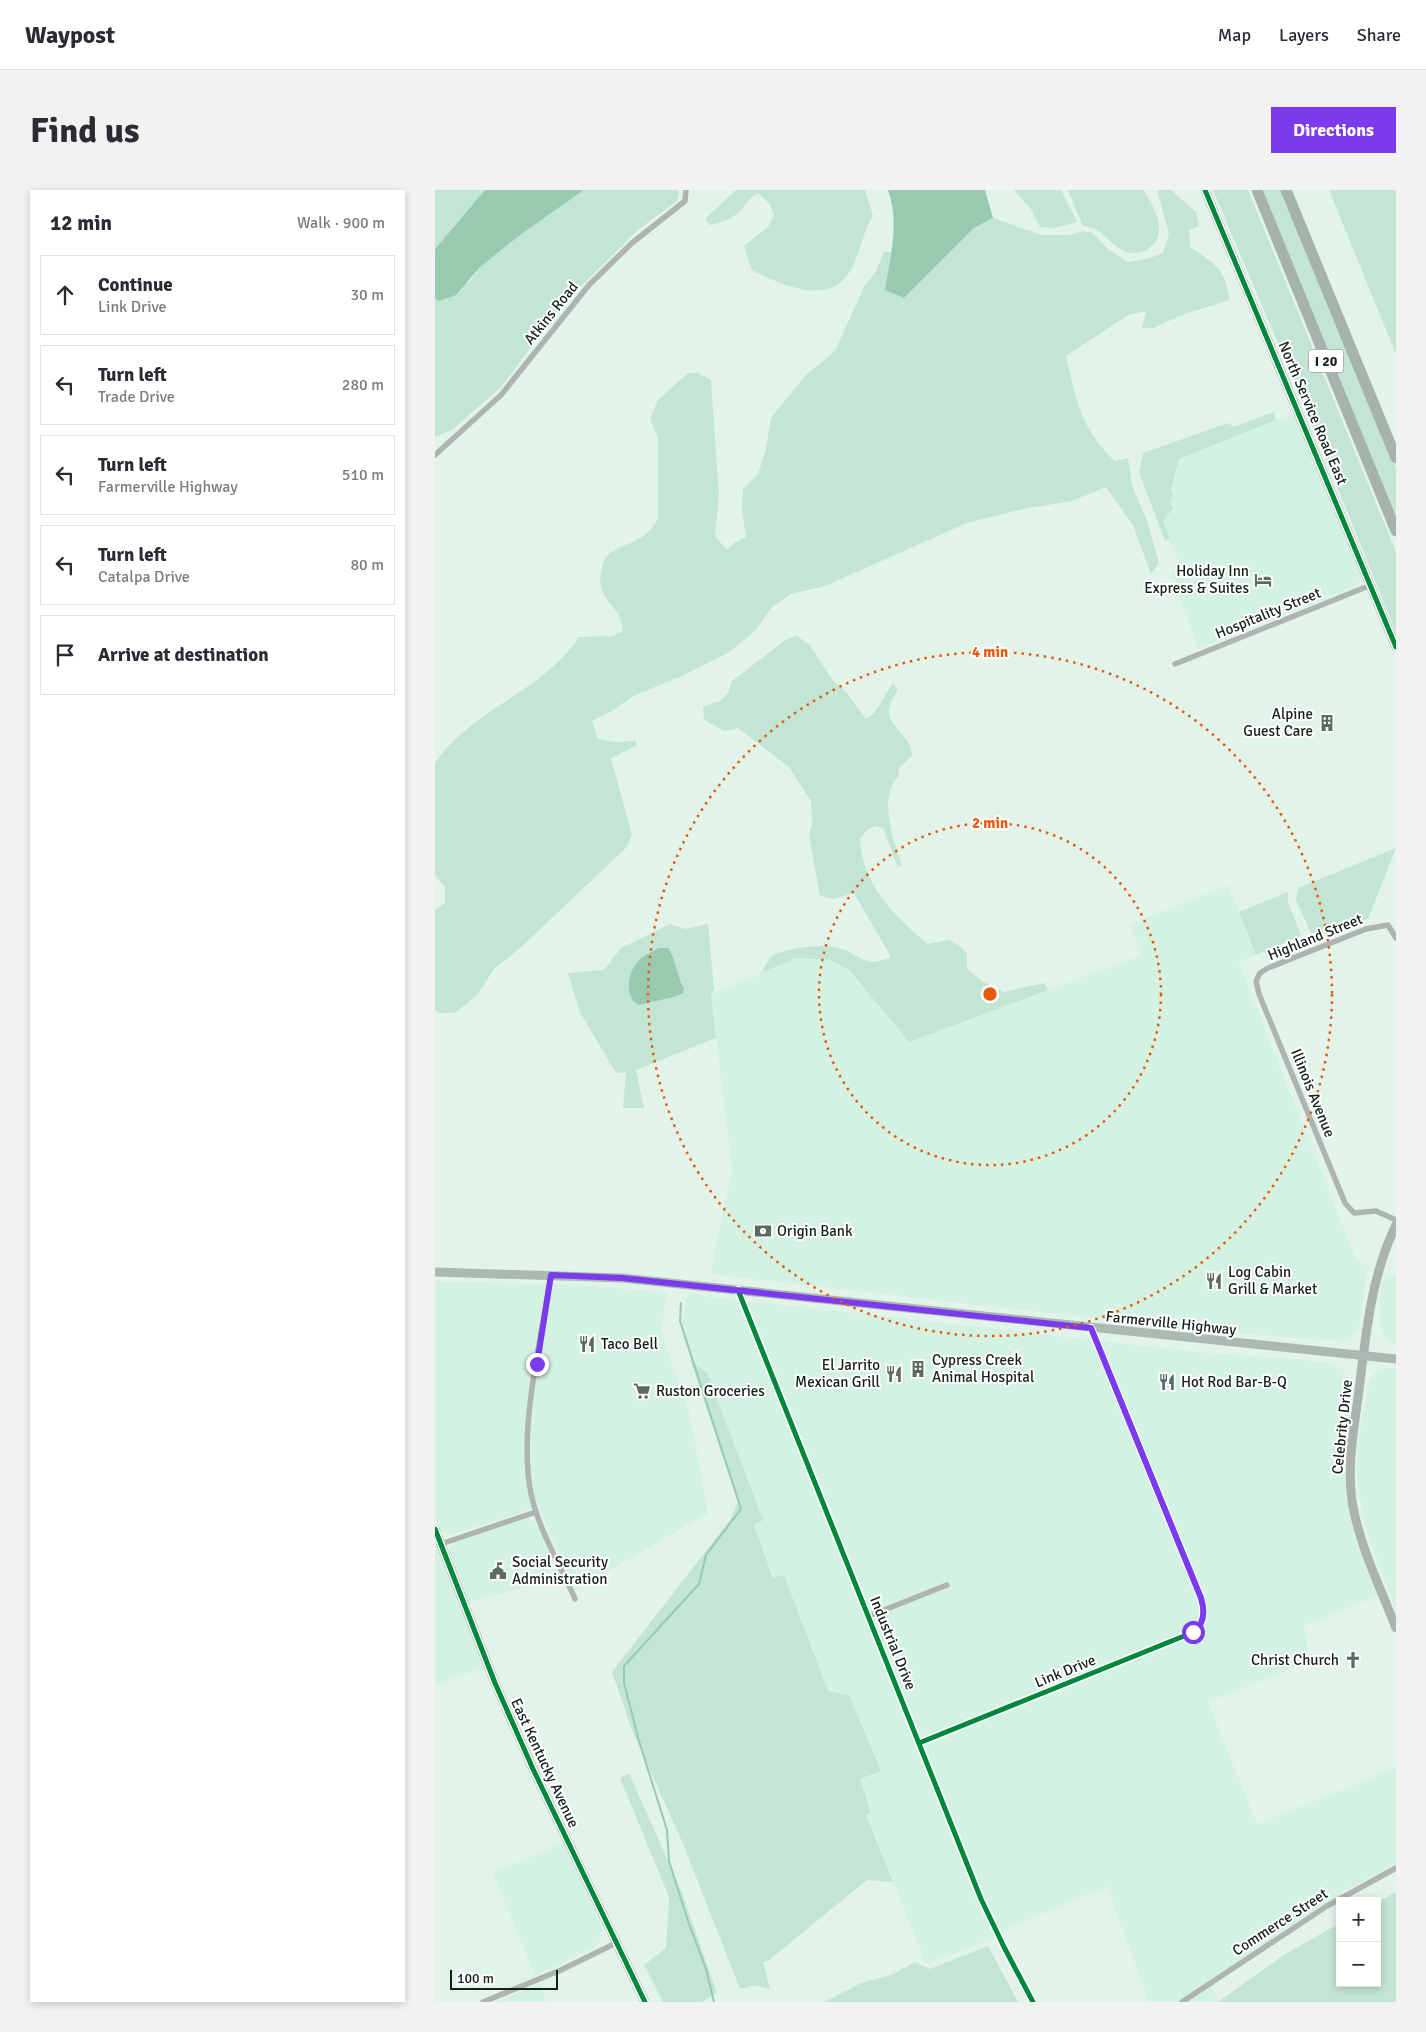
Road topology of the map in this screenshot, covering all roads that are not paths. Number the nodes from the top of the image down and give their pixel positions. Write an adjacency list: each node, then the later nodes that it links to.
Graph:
1 (686, 190): 5 (street, Atkins Road)
2 (1205, 190): 8 (street, North Service Road East)
3 (1257, 190): 7 (highway, I 20)
4 (1286, 190): 6 (highway, I 20)
5 (435, 455)
6 (1396, 458)
7 (1396, 531)
8 (1371, 585): 9 (street, North Service Road East); 10 (street, Hospitality Street)
9 (1396, 647)
10 (1175, 664)
11 (1396, 938): 12 (street, Highland Street)
12 (1256, 981): 13 (street, Illinois Avenue)
13 (1396, 1220)
14 (1396, 1225): 19 (street, Celebrity Drive)
15 (435, 1272): 16 (main road, Farmerville Highway)
16 (551, 1275): 17 (main road, Farmerville Highway); 21 (street)
17 (738, 1290): 18 (main road, Farmerville Highway); 26 (street, Industrial Drive)
18 (1091, 1328): 19 (main road, Farmerville Highway); 28 (street, Link Drive)
19 (1363, 1355): 20 (main road, Farmerville Highway); 27 (street, Celebrity Drive)
20 (1396, 1359)
21 (536, 1512): 23 (street); 25 (street)
22 (435, 1529): 23 (street, East Kentucky Avenue)
23 (441, 1544): 30 (street, East Kentucky Avenue)
24 (947, 1585): 26 (street)
25 (575, 1599)
26 (869, 1616): 28 (street, Industrial Drive)
27 (1396, 1628)
28 (919, 1744): 33 (street, Industrial Drive)
29 (1396, 1868): 34 (street, Commerce Street)
30 (616, 1943): 31 (street); 32 (street, East Kentucky Avenue)
31 (483, 2002)
32 (645, 2002)
33 (1033, 2002)
34 (1182, 2002)

